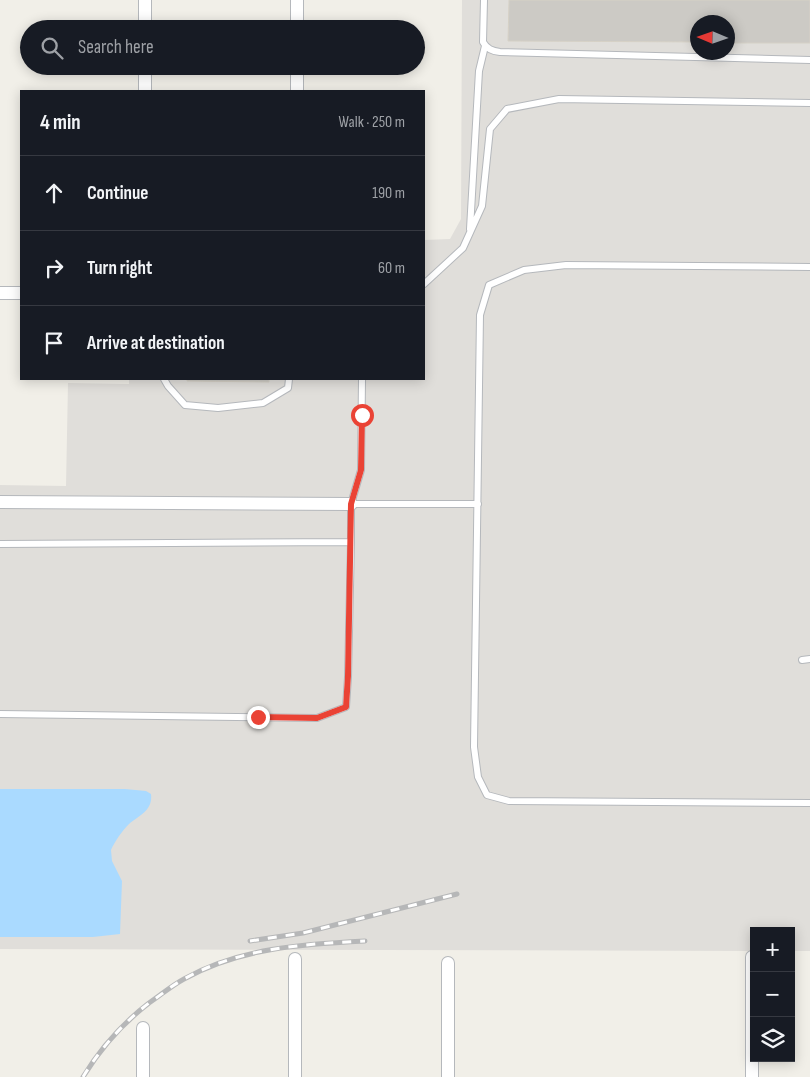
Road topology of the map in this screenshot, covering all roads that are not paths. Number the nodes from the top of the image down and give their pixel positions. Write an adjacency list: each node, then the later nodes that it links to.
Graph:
1 (145, 0): 4 (street)
2 (297, 0): 5 (street)
3 (484, 0): 6 (lane)
4 (145, 20)
5 (297, 20)
6 (485, 46): 7 (lane); 13 (lane)
7 (810, 60)
8 (145, 75): 10 (street)
9 (297, 75): 11 (street)
10 (145, 90)
11 (297, 90)
12 (810, 103): 13 (lane)
13 (470, 232): 15 (lane)
14 (810, 267): 23 (lane)
15 (425, 283)
16 (0, 293): 17 (street)
17 (20, 293)
18 (165, 380): 19 (lane)
19 (288, 380)
20 (362, 380): 22 (lane)
21 (0, 502): 22 (street)
22 (351, 504): 23 (lane); 24 (lane)
23 (478, 504): 29 (lane)
24 (351, 542): 25 (lane); 28 (lane)
25 (0, 544)
26 (802, 660): 27 (lane)
27 (810, 660)
28 (0, 714)
29 (810, 803)
30 (295, 959): 35 (street)
31 (448, 963): 36 (street)
32 (752, 972): 37 (street)
33 (143, 1028): 34 (street)
34 (143, 1077)
35 (295, 1077)
36 (448, 1077)
37 (752, 1077)

